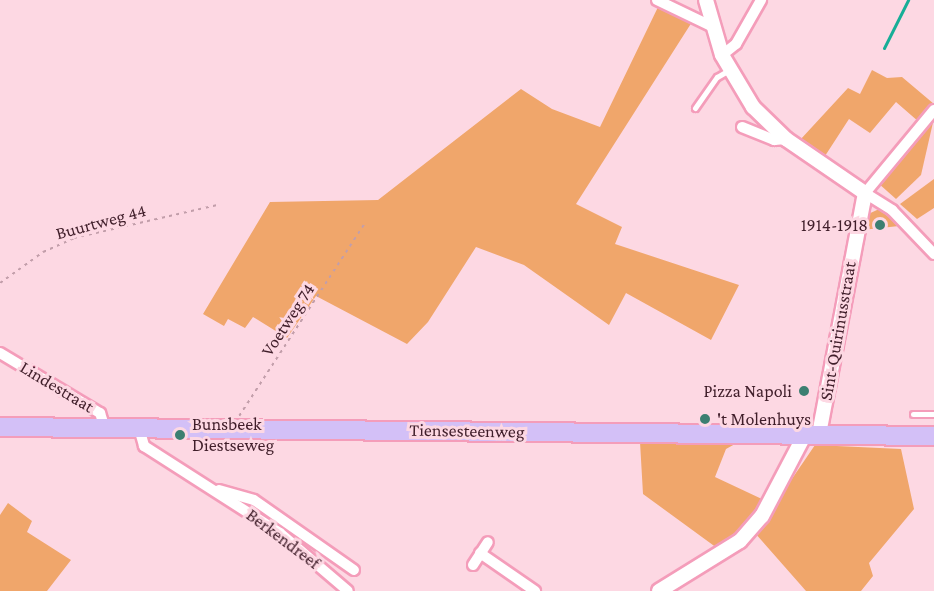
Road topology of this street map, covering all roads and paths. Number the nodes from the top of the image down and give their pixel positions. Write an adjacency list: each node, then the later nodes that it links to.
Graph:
1 (657, 0): 4 (street)
2 (706, 0): 4 (street)
3 (761, 0): 5 (street)
4 (711, 26): 5 (street)
5 (722, 55): 6 (street)
6 (729, 70): 7 (lane); 10 (street)
7 (695, 108)
8 (934, 110): 11 (street)
9 (742, 127): 10 (street)
10 (786, 139): 11 (street)
11 (865, 193): 14 (street); 23 (street, Sint-Quirinusstraat)
12 (217, 205): 15 (path, Buurtweg 44)
13 (365, 223): 22 (path, Voetweg 74)
14 (934, 254)
15 (0, 284)
16 (0, 353): 20 (street, Lindestraat)
17 (913, 414): 18 (lane)
18 (934, 414)
19 (0, 427): 20 (main road, Tiensesteenweg)
20 (105, 428): 21 (main road, Tiensesteenweg)
21 (139, 428): 22 (main road, Tiensesteenweg); 25 (street, Berkendreef)
22 (231, 429): 23 (main road, Tiensesteenweg)
23 (812, 434): 24 (main road, Tiensesteenweg); 32 (street, Sint-Quirinusstraat)
24 (934, 436)
25 (216, 491): 29 (street, Berkendreef); 30 (street, Berkendreef)
26 (488, 542): 27 (street)
27 (480, 553): 28 (street); 31 (street)
28 (473, 565)
29 (354, 570)
30 (348, 591)
31 (536, 591)
32 (658, 591)

